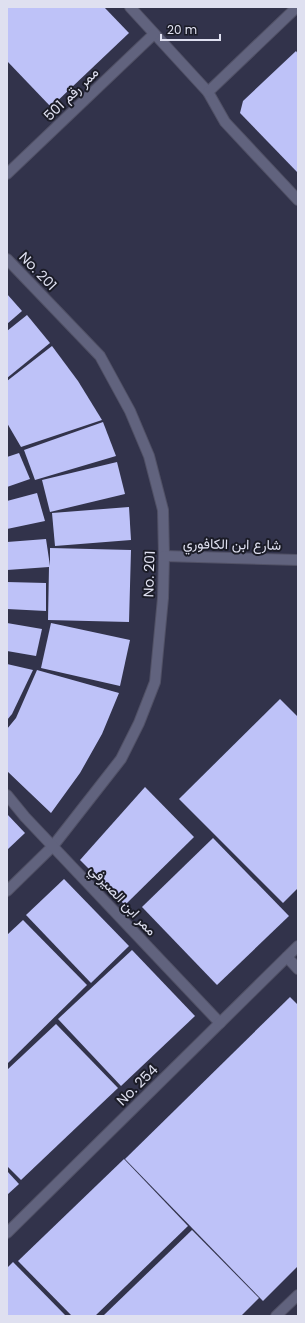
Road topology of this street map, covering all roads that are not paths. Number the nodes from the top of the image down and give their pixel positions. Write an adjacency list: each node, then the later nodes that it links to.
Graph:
1 (130, 7): 3 (street)
2 (297, 7): 4 (street)
3 (154, 34): 4 (street); 5 (street, ممر رقم 501)
4 (208, 92): 6 (street)
5 (7, 174)
6 (298, 200)
7 (7, 259): 8 (street, No. 201)
8 (164, 556): 9 (street, شارع ابن الكافوري); 11 (street, No. 201)
9 (298, 560)
10 (7, 795): 11 (street, ممر ابن الصيرفي)
11 (53, 846): 12 (street, No. 201); 16 (street, ممر ابن الصيرفي)
12 (7, 891)
13 (298, 946): 14 (street, No. 254)
14 (287, 957): 15 (street); 16 (street, No. 254)
15 (298, 969)
16 (220, 1023): 17 (street, No. 254)
17 (7, 1232)
18 (298, 1295): 19 (street)
19 (276, 1316)

